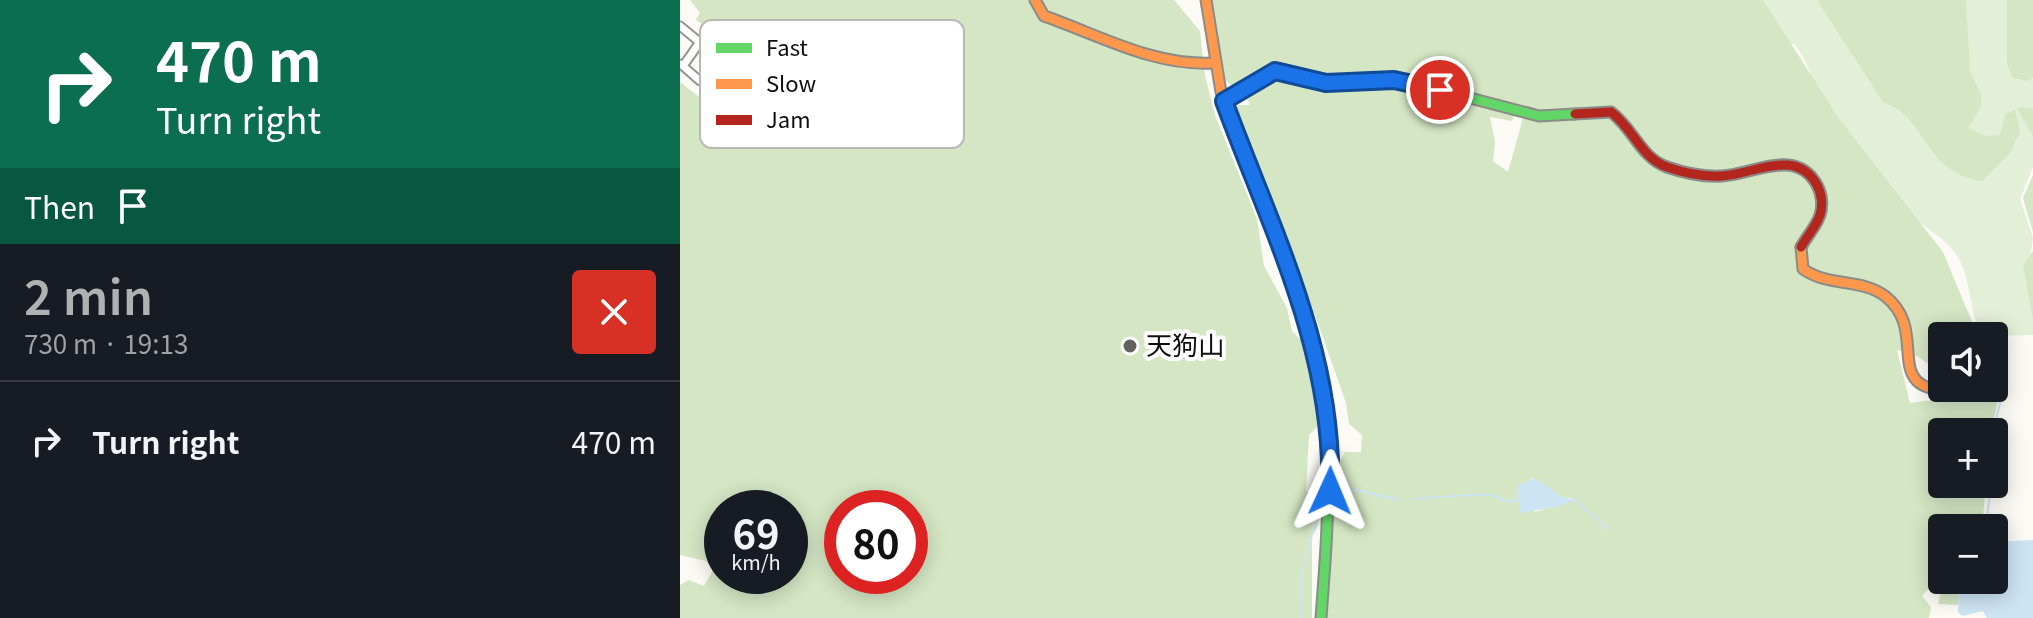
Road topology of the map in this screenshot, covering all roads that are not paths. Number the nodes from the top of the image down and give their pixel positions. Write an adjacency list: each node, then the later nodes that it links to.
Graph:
1 (1035, 0): 5 (main road)
2 (1206, 0): 5 (main road)
3 (680, 26): 4 (street)
4 (700, 42): 6 (street)
5 (1212, 63): 8 (main road)
6 (681, 65): 7 (street)
7 (700, 81)
8 (1224, 101): 9 (main road); 10 (main road)
9 (1928, 389)
10 (1321, 618)

